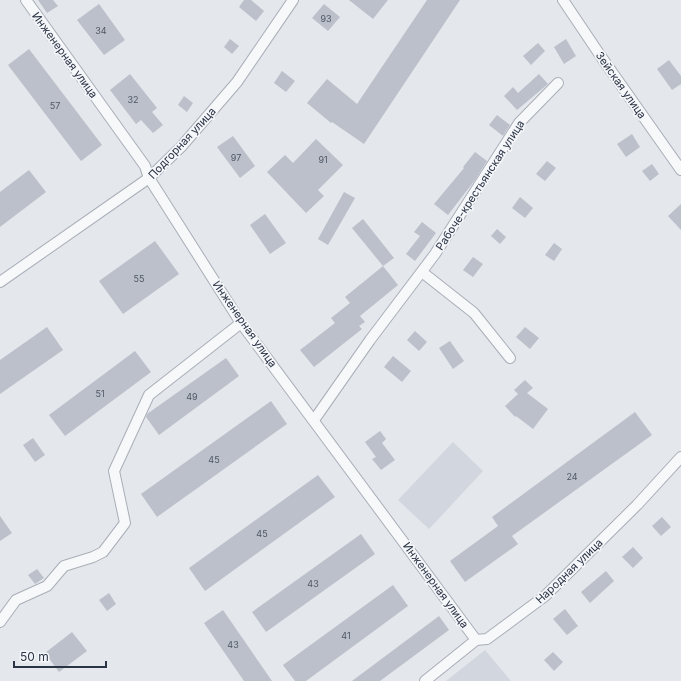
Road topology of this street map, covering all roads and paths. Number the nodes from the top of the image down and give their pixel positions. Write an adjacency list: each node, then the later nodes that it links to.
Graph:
1 (26, 0): 6 (street, Инженерная улица)
2 (293, 0): 6 (street, Подгорная улица)
3 (563, 0): 5 (street, Зейская улица)
4 (558, 83): 7 (street, Рабоче-крестьянская улица)
5 (681, 170)
6 (149, 178): 8 (street, Подгорная улица); 9 (street, Инженерная улица)
7 (422, 272): 10 (street); 11 (street, Рабоче-крестьянская улица)
8 (0, 282)
9 (241, 323): 11 (street, Инженерная улица); 13 (street)
10 (510, 358)
11 (314, 420): 14 (street, Инженерная улица)
12 (681, 457): 14 (street, Народная улица)
13 (0, 622)
14 (476, 640): 15 (street, Народная улица)
15 (425, 681)

